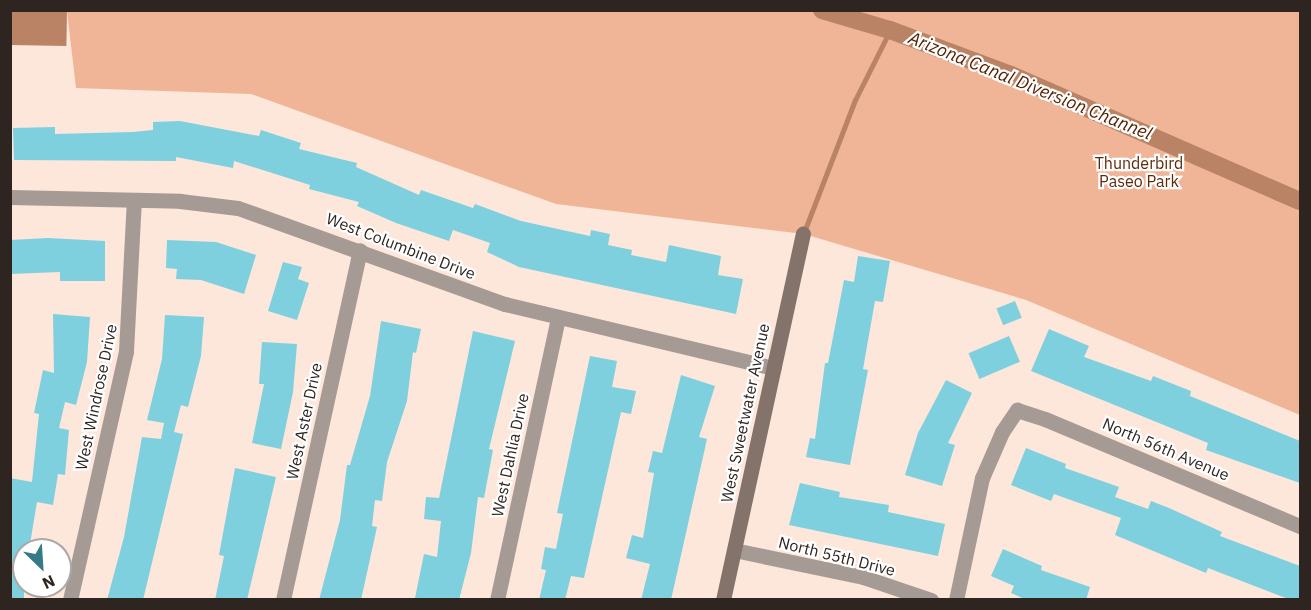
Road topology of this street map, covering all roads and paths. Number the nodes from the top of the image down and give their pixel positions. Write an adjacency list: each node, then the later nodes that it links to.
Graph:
1 (10, 197): 2 (street, West Columbine Drive)
2 (134, 200): 4 (street, West Columbine Drive); 9 (street, West Windrose Drive)
3 (804, 234): 6 (street, West Sweetwater Avenue)
4 (360, 250): 5 (street, West Columbine Drive); 10 (street, West Aster Drive)
5 (558, 319): 6 (street, West Columbine Drive); 11 (street, West Dahlia Drive)
6 (773, 368): 8 (street, West Sweetwater Avenue)
7 (1300, 526): 14 (street, North 56th Avenue)
8 (734, 550): 12 (street, West Sweetwater Avenue); 13 (street, North 55th Drive)
9 (70, 600)
10 (284, 600)
11 (497, 600)
12 (723, 600)
13 (931, 600)
14 (956, 600)

